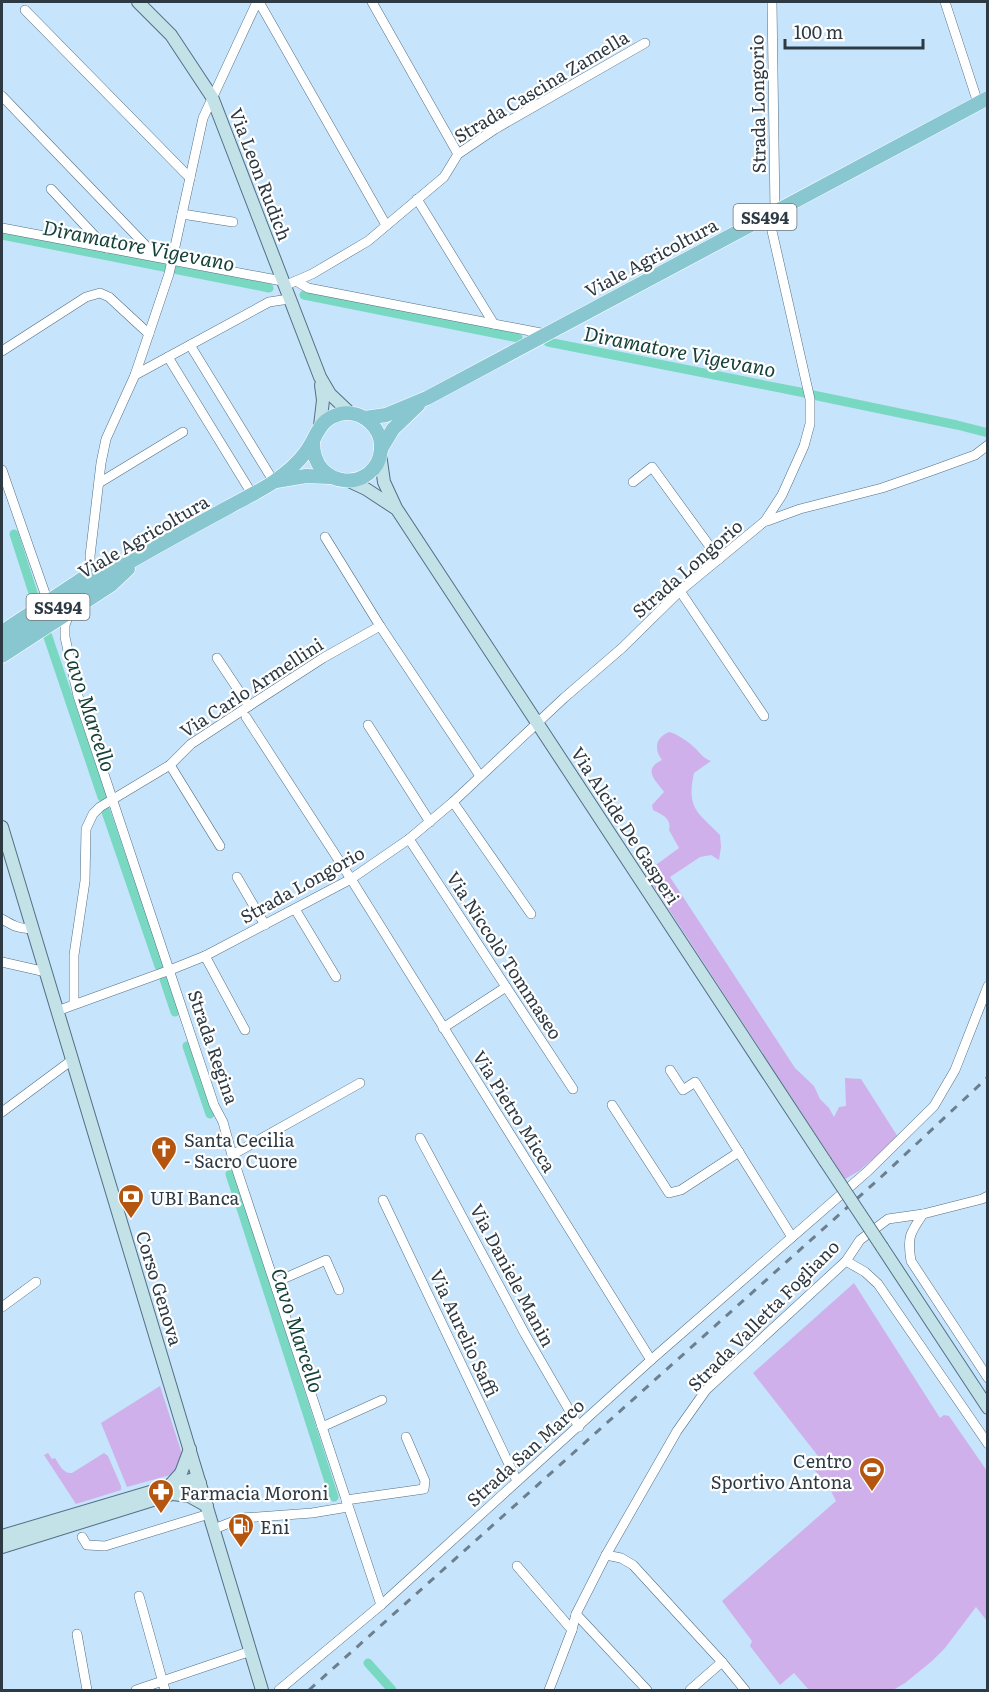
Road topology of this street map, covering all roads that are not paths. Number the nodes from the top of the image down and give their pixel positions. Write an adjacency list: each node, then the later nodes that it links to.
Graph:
1 (138, 2): 9 (main road, Via Leon Rudich)
2 (258, 2): 9 (street); 18 (street)
3 (372, 2): 11 (street)
4 (772, 2): 15 (street, Strada Longorio)
5 (945, 2): 10 (street)
6 (25, 10): 12 (street)
7 (645, 43): 11 (street, Strada Cascina Zamella)
8 (2, 96): 21 (street)
9 (212, 97): 12 (street); 23 (main road, Via Leon Rudich)
10 (983, 101): 15 (main road, Viale Agricoltura / SS494)
11 (458, 154): 14 (street, Strada Cascina Zamella)
12 (190, 178): 16 (street)
13 (51, 189): 20 (street)
14 (417, 200): 18 (street, Strada Cascina Zamella); 25 (street)
15 (775, 212): 27 (main road, Viale Agricoltura / SS494); 50 (street, Strada Longorio)
16 (182, 214): 17 (street); 21 (street)
17 (233, 222)
18 (386, 225): 22 (street, Strada Cascina Zamella)
19 (2, 228): 20 (street)
20 (106, 248): 21 (street)
21 (171, 264): 23 (street); 26 (street)
22 (296, 281): 23 (street, Strada Cascina Zamella); 25 (street)
23 (283, 284): 24 (main road, Via Leon Rudich)
24 (289, 299): 28 (street); 32 (main road, Via Leon Rudich)
25 (494, 324): 27 (street)
26 (149, 334): 29 (street); 31 (street)
27 (544, 335): 33 (main road, Viale Agricoltura / SS494)
28 (190, 345): 30 (street); 44 (street)
29 (2, 351)
30 (168, 357): 31 (street); 48 (street)
31 (135, 375): 46 (street)
32 (320, 377): 34 (main road); 36 (main road)
33 (427, 398): 35 (main road, Viale Agricoltura / SS494); 40 (main road, Viale Agricoltura / SS494)
34 (350, 413): 35 (main road); 36 (main road)
35 (365, 418): 40 (main road)
36 (320, 426): 38 (main road, Viale Agricoltura / SS494)
37 (183, 432): 46 (street)
38 (313, 441): 42 (main road); 44 (main road, Viale Agricoltura / SS494)
39 (987, 445): 50 (street)
40 (380, 451): 43 (main road, Viale Agricoltura / SS494); 49 (main road, Via Alcide De Gasperi)
41 (2, 471): 47 (street)
42 (330, 477): 43 (main road, Viale Agricoltura / SS494); 44 (main road, Viale Agricoltura / SS494)
43 (349, 481): 49 (main road, Via Alcide De Gasperi)
44 (274, 482): 48 (main road, Viale Agricoltura / SS494)
45 (633, 482): 53 (street)
46 (99, 483): 54 (street)
47 (3, 484): 56 (street)
48 (252, 494): 52 (main road, Viale Agricoltura / SS494)
49 (396, 508): 68 (main road, Via Alcide De Gasperi)
50 (765, 521): 53 (street, Strada Longorio)
51 (325, 537): 59 (street)
52 (139, 557): 54 (main road); 57 (main road); 62 (main road, Viale Agricoltura / SS494)
53 (719, 559): 55 (street, Strada Longorio)
54 (92, 573): 56 (main road)
55 (680, 591): 66 (street); 68 (street, Strada Longorio)
56 (48, 602): 60 (main road)
57 (70, 611): 58 (main road); 61 (street, Strada Regina)
58 (50, 625): 61 (street); 63 (main road)
59 (380, 626): 65 (street, Via Carlo Armellini); 71 (street)
60 (2, 632)
61 (65, 637): 72 (street, Strada Regina)
62 (2, 644)
63 (2, 656)
64 (218, 658): 65 (street)
65 (249, 706): 70 (street, Via Carlo Armellini)
66 (764, 716)
67 (246, 717): 79 (street, Via Pietro Micca)
68 (537, 723): 71 (street, Strada Longorio); 117 (main road, Via Alcide De Gasperi, bridge)
69 (368, 725): 74 (street)
70 (170, 765): 72 (street, Via Carlo Armellini); 77 (street)
71 (480, 776): 73 (street, Strada Longorio)
72 (112, 800): 87 (street, Strada Regina); 92 (street, Via Carlo Armellini)
73 (453, 802): 74 (street, Strada Longorio); 81 (street)
74 (430, 822): 76 (street, Strada Longorio)
75 (3, 835): 84 (main road, Corso Genova)
76 (410, 839): 79 (street, Strada Longorio); 91 (street, Via Niccolò Tommaseo)
77 (220, 846)
78 (237, 877): 83 (street)
79 (351, 879): 80 (street, Strada Longorio); 94 (street, Via Pietro Micca)
80 (295, 909): 83 (street, Strada Longorio); 89 (street)
81 (531, 914)
82 (2, 919): 84 (street)
83 (266, 925): 85 (street, Strada Longorio)
84 (32, 928): 88 (main road, Corso Genova)
85 (205, 956): 87 (street, Strada Longorio); 95 (street)
86 (2, 962): 88 (street)
87 (170, 970): 92 (street, Strada Longorio); 104 (street, Strada Regina)
88 (46, 972): 93 (main road, Corso Genova)
89 (336, 977)
90 (987, 986): 108 (street, Strada San Marco)
91 (506, 987): 94 (street); 99 (street, Via Niccolò Tommaseo)
92 (74, 1005): 93 (street, Strada Longorio)
93 (57, 1011): 96 (main road, Corso Genova)
94 (443, 1028): 114 (street, Via Pietro Micca)
95 (245, 1030)
96 (72, 1060): 101 (street); 122 (main road, Corso Genova)
97 (670, 1070): 103 (street)
98 (360, 1083): 104 (street)
99 (573, 1089)
100 (612, 1105): 103 (street)
101 (2, 1112)
102 (420, 1138): 119 (street, Via Daniele Manin)
103 (739, 1152): 108 (street)
104 (232, 1155): 111 (street, Strada Regina)
105 (987, 1196): 107 (street, Strada Valletta Fogliano)
106 (384, 1200): 124 (street, Via Aurelio Saffi)
107 (923, 1214): 109 (street, Strada Valletta Fogliano); 115 (street)
108 (792, 1236): 114 (street, Strada San Marco)
109 (846, 1261): 121 (street); 132 (street, Strada Valletta Fogliano)
110 (36, 1282): 113 (street)
111 (276, 1282): 112 (street); 118 (street, Strada Regina)
112 (339, 1290)
113 (2, 1307)
114 (651, 1360): 119 (street, Strada San Marco)
115 (987, 1378)
116 (382, 1400): 118 (street)
117 (987, 1408)
118 (322, 1427): 126 (street, Strada Regina)
119 (579, 1427): 124 (street, Strada San Marco)
120 (406, 1437): 126 (street)
121 (987, 1444)
122 (190, 1449): 123 (main road, Corso Genova); 125 (main road)
123 (199, 1480): 125 (main road); 127 (main road, Corso Genova)
124 (517, 1481): 135 (street, Strada San Marco)
125 (171, 1489): 127 (main road); 129 (main road); 131 (main road)
126 (347, 1504): 128 (street); 135 (street, Strada Regina)
127 (208, 1510): 128 (main road, Corso Genova); 130 (street)
128 (214, 1529): 139 (main road, Corso Genova)
129 (2, 1536)
130 (82, 1537)
131 (2, 1547)
132 (606, 1555): 136 (street, Strada Valletta Fogliano); 140 (street)
133 (517, 1566): 137 (street)
134 (139, 1596): 141 (street)
135 (381, 1605): 146 (street, Strada San Marco)
136 (576, 1614): 137 (street, Strada Valletta Fogliano); 147 (street)
137 (572, 1629): 142 (street, Strada Valletta Fogliano)
138 (77, 1634): 143 (street)
139 (250, 1651): 141 (street); 145 (main road, Corso Genova)
140 (722, 1662): 148 (street); 149 (street)
141 (164, 1686): 144 (street)
142 (553, 1688)
143 (87, 1690)
144 (136, 1690)
145 (262, 1690)
146 (279, 1690)
147 (647, 1690)
148 (690, 1690)
149 (746, 1690)

